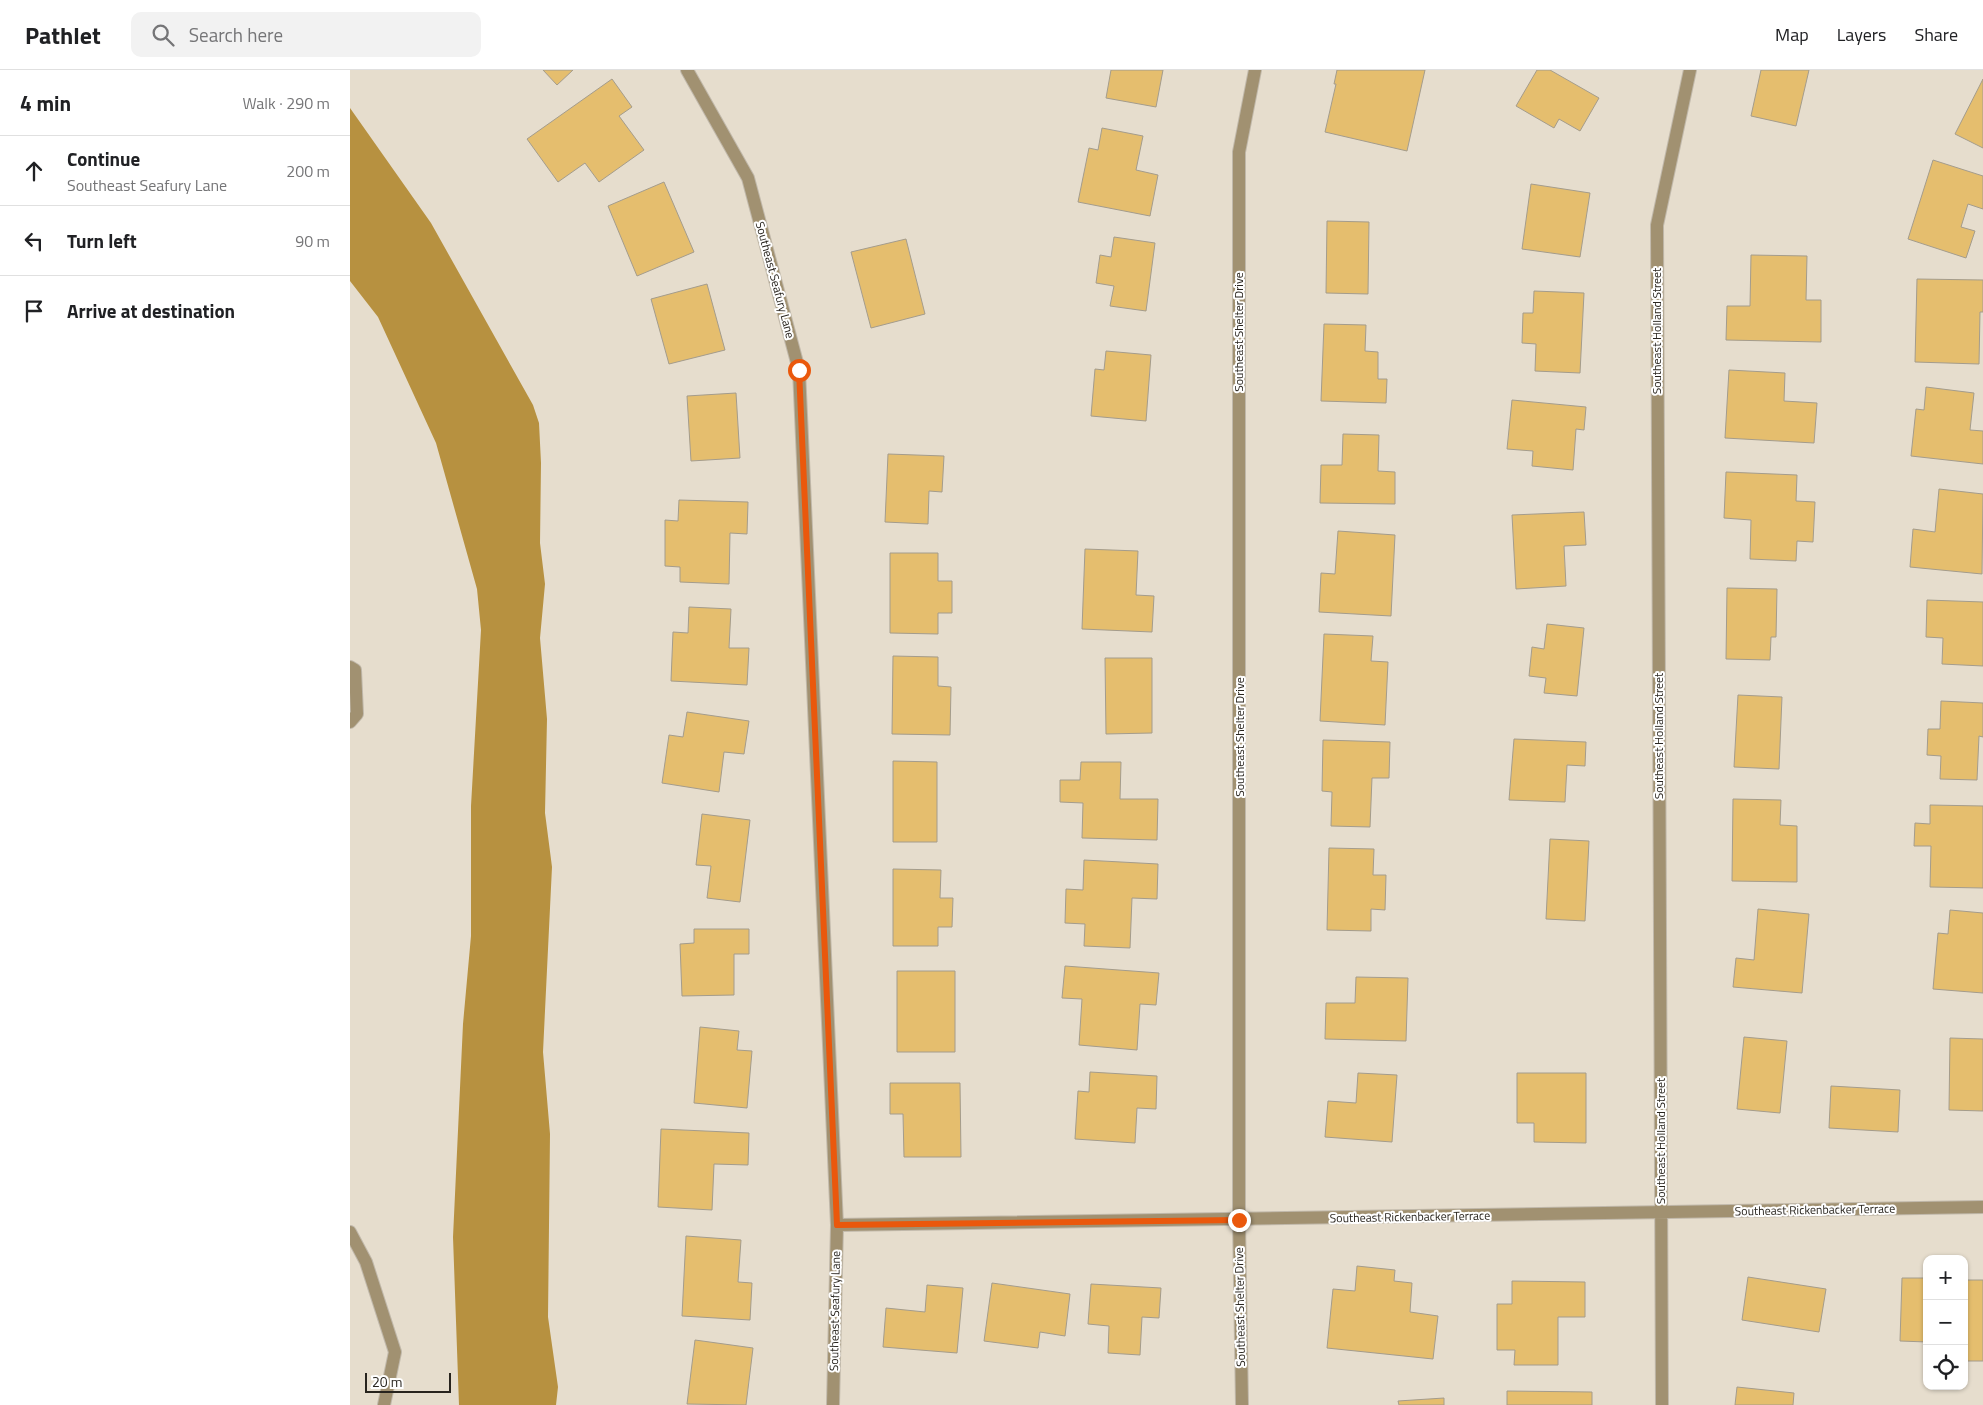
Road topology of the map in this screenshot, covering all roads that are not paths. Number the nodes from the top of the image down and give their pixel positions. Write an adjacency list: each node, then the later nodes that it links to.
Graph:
1 (686, 70): 9 (street, Southeast Seafury Lane)
2 (1255, 70): 8 (street, Southeast Shelter Drive)
3 (1690, 70): 7 (street, Southeast Holland Street)
4 (350, 667): 5 (street)
5 (350, 722)
6 (1983, 1207): 7 (street, Southeast Rickenbacker Terrace)
7 (1662, 1212): 8 (street, Southeast Rickenbacker Terrace); 14 (street, Southeast Holland Street)
8 (1239, 1220): 9 (street, Southeast Rickenbacker Terrace); 13 (street, Southeast Shelter Drive)
9 (837, 1225): 12 (street, Southeast Seafury Lane)
10 (350, 1232): 11 (street)
11 (384, 1405)
12 (833, 1405)
13 (1242, 1405)
14 (1662, 1405)

